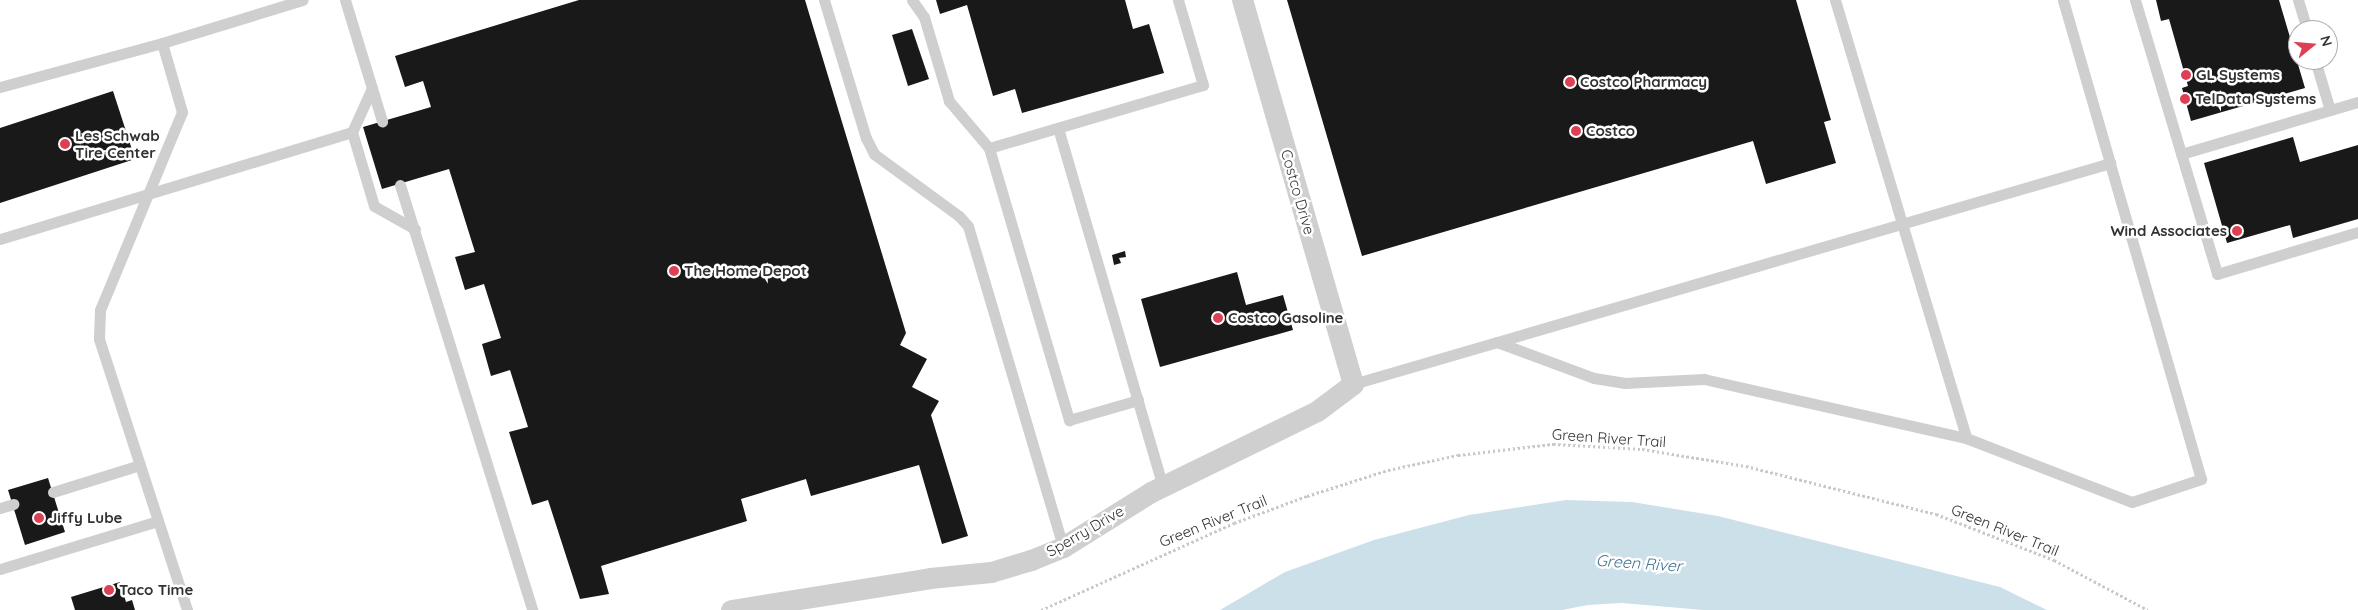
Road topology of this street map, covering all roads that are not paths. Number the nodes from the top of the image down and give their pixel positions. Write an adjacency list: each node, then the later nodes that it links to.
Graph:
1 (303, 0): 12 (lane)
2 (345, 0): 15 (lane)
3 (824, 0): 40 (lane)
4 (912, 0): 21 (lane)
5 (1178, 0): 19 (lane)
6 (1242, 0): 31 (street, Costco Drive)
7 (1835, 0): 26 (lane)
8 (2063, 0): 23 (lane)
9 (2136, 0): 22 (lane)
10 (2298, 0): 11 (lane)
11 (2304, 20)
12 (162, 43): 14 (lane); 25 (lane)
13 (2319, 70): 17 (lane)
14 (0, 87)
15 (372, 88): 18 (lane); 20 (lane)
16 (2358, 102): 17 (lane)
17 (2330, 110): 22 (lane)
18 (382, 121)
19 (1058, 128): 21 (lane); 32 (lane)
20 (352, 132): 25 (lane); 27 (lane)
21 (989, 148): 32 (lane)
22 (2181, 154): 28 (lane)
23 (2110, 163): 26 (lane); 33 (lane)
24 (400, 185): 27 (lane)
25 (149, 194): 29 (lane); 34 (lane)
26 (1902, 224): 30 (lane); 33 (lane)
27 (415, 229): 43 (lane)
28 (2358, 232)
29 (0, 239)
30 (1497, 342): 31 (lane); 33 (lane)
31 (1353, 384): 35 (street, Sperry Drive)
32 (1138, 400): 35 (lane)
33 (1966, 438)
34 (140, 466): 36 (lane); 39 (lane)
35 (1164, 486): 40 (street, Sperry Drive)
36 (53, 492)
37 (13, 504): 38 (lane)
38 (0, 508)
39 (158, 521): 41 (lane); 42 (lane)
40 (1063, 547): 44 (street, Sperry Drive)
41 (0, 569)
42 (187, 610)
43 (532, 610)
44 (731, 610)

